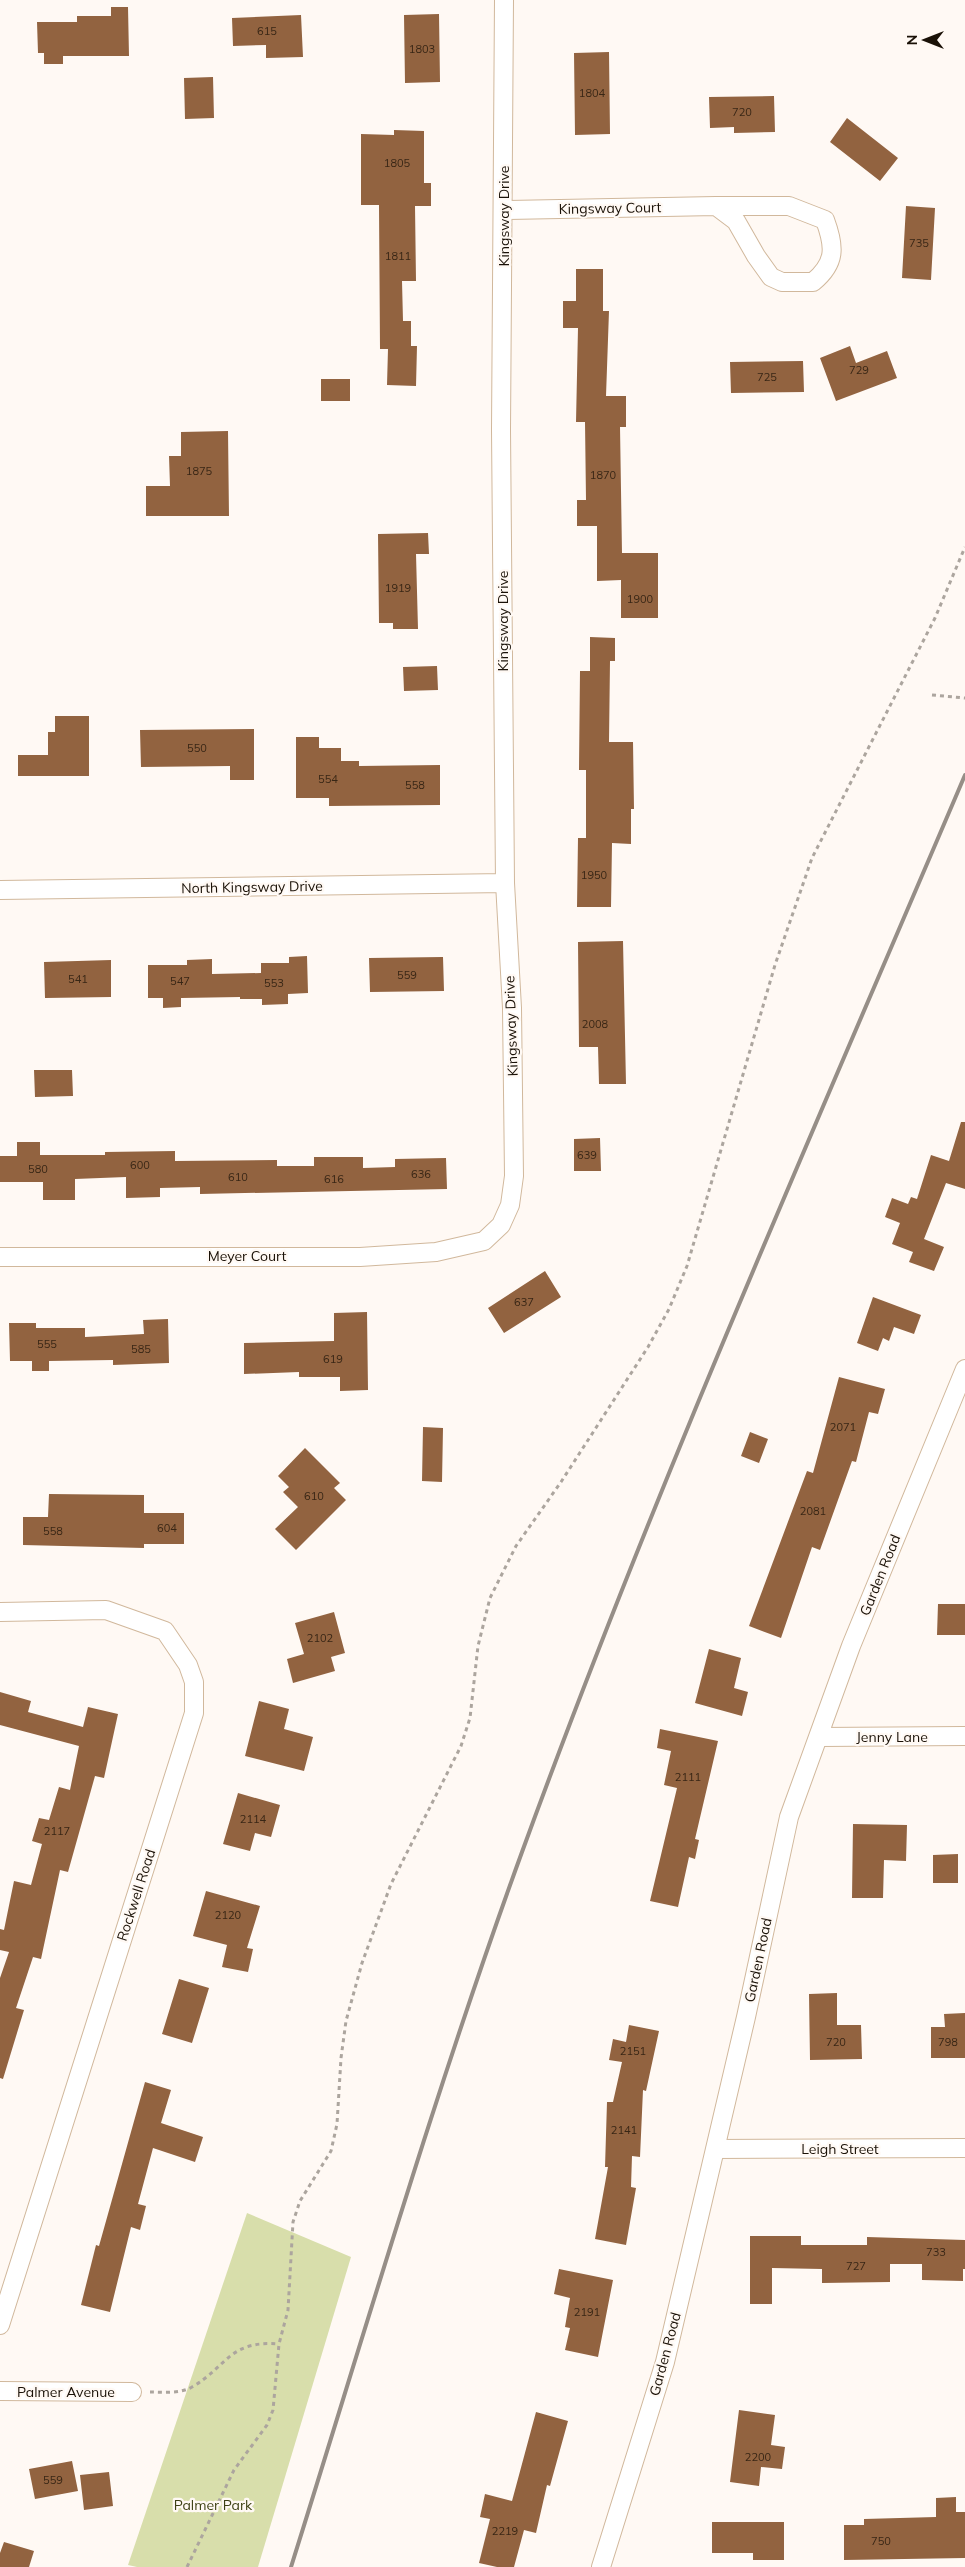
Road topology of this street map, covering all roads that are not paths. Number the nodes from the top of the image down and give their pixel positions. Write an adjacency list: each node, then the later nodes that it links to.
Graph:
1 (504, 0): 3 (street, Kingsway Drive)
2 (716, 206): 2 (street, Kingsway Court); 3 (street, Kingsway Court)
3 (504, 210): 4 (street, Kingsway Drive)
4 (505, 884): 5 (street, North Kingsway Drive); 6 (street, Kingsway Drive)
5 (0, 890)
6 (491, 1236): 7 (street, Meyer Court)
7 (0, 1258)
8 (965, 1369): 11 (street, Garden Road)
9 (0, 1612): 14 (street, Rockwell Road)
10 (965, 1736): 11 (street, Jenny Lane)
11 (820, 1737): 13 (street, Garden Road)
12 (965, 2148): 13 (street, Leigh Street)
13 (715, 2149): 17 (street, Garden Road)
14 (0, 2325)
15 (0, 2391): 16 (street, Palmer Avenue)
16 (132, 2392)
17 (601, 2567)

